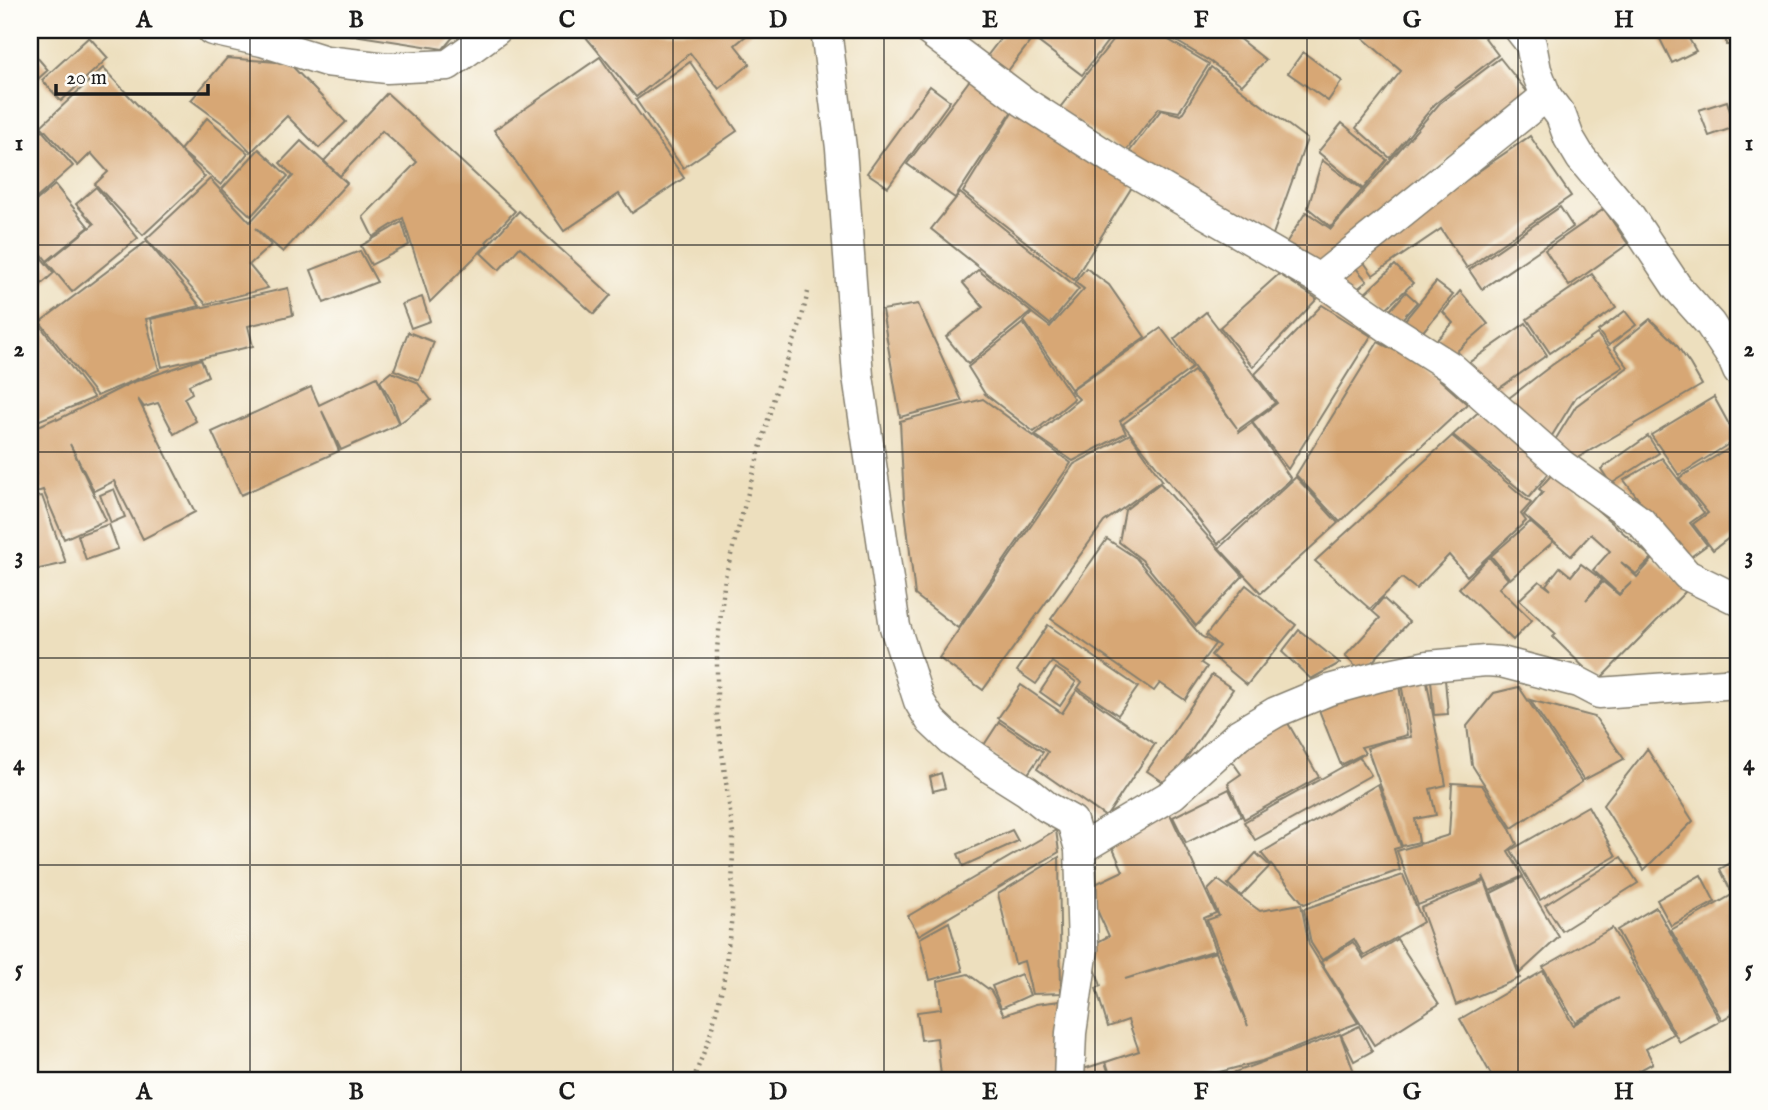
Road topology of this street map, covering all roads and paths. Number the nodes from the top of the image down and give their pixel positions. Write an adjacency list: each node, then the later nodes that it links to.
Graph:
1 (212, 30): 2 (lane)
2 (496, 30)
3 (826, 30): 12 (lane)
4 (928, 30): 7 (lane)
5 (1520, 30): 6 (lane)
6 (1546, 96): 7 (lane); 9 (lane)
7 (1319, 279): 10 (lane)
8 (809, 287): 13 (path)
9 (1738, 371)
10 (1738, 600)
11 (1738, 683): 12 (lane)
12 (1080, 849): 14 (lane)
13 (693, 1080)
14 (1069, 1080)

